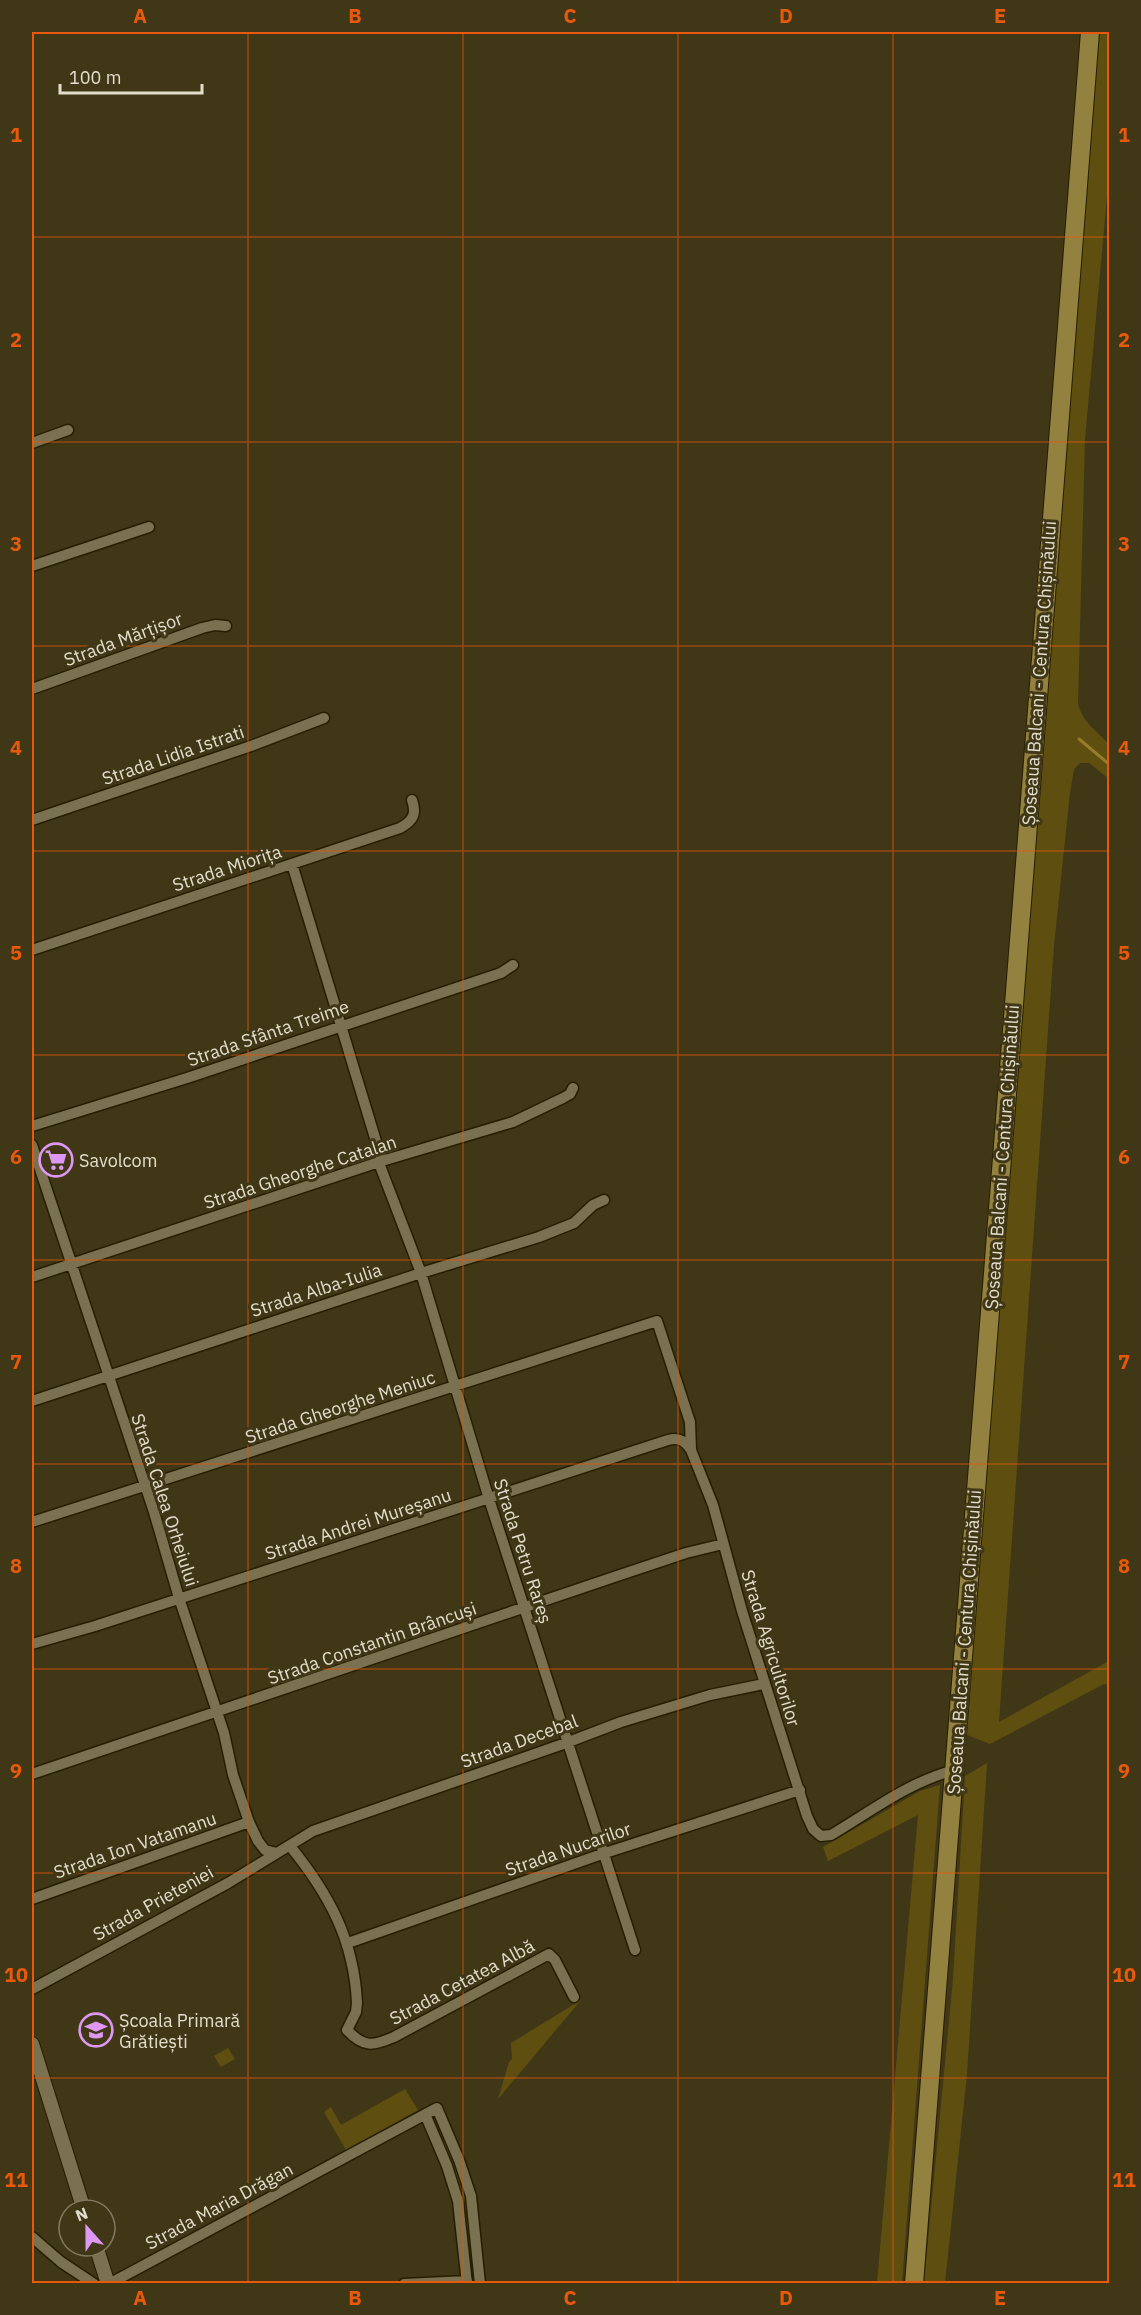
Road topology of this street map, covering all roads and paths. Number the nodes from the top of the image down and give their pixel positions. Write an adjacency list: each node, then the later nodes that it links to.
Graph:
1 (1090, 32): 38 (highway, Șoseaua Balcani - Centura Chișinăului)
2 (68, 430): 3 (street)
3 (32, 443)
4 (149, 527): 5 (street)
5 (32, 566)
6 (226, 626): 7 (street, Strada Mărțișor)
7 (32, 689)
8 (324, 718): 10 (street, Strada Lidia Istrati)
9 (412, 800): 11 (street, Strada Miorița)
10 (32, 820)
11 (292, 864): 12 (street, Strada Miorița); 14 (street, Strada Petru Rareș)
12 (32, 950)
13 (513, 965): 14 (street, Strada Sfânta Treime)
14 (340, 1026): 16 (street, Strada Sfânta Treime); 18 (street, Strada Petru Rareș)
15 (573, 1088): 18 (street, Strada Gheorghe Catalan)
16 (32, 1126)
17 (32, 1145): 20 (street, Strada Calea Orheiului)
18 (380, 1162): 20 (street, Strada Gheorghe Catalan); 21 (street, Strada Petru Rareș)
19 (604, 1200): 21 (street, Strada Alba-Iulia)
20 (70, 1264): 22 (street, Strada Gheorghe Catalan); 24 (street, Strada Calea Orheiului)
21 (421, 1273): 24 (street, Strada Alba-Iulia); 25 (street, Strada Petru Rareș)
22 (32, 1277)
23 (657, 1321): 25 (street, Strada Gheorghe Meniuc); 27 (street, Strada Agricultorilor)
24 (107, 1377): 26 (street, Strada Alba-Iulia); 28 (street, Strada Calea Orheiului)
25 (454, 1387): 28 (street, Strada Gheorghe Meniuc); 29 (street, Strada Petru Rareș)
26 (32, 1401)
27 (691, 1450): 29 (street, Strada Andrei Mureșanu); 31 (street, Strada Agricultorilor)
28 (145, 1485): 30 (street, Strada Gheorghe Meniuc); 32 (street, Strada Calea Orheiului)
29 (489, 1499): 32 (street, Strada Andrei Mureșanu); 33 (street, Strada Petru Rareș)
30 (32, 1522)
31 (723, 1544): 33 (street, Strada Constantin Brâncuși); 35 (street, Strada Agricultorilor)
32 (179, 1598): 34 (street, Strada Andrei Mureșanu); 36 (street, Strada Calea Orheiului)
33 (525, 1608): 36 (street, Strada Constantin Brâncuși); 37 (street, Strada Petru Rareș)
34 (32, 1644)
35 (764, 1683): 37 (street, Strada Decebal); 40 (street, Strada Agricultorilor)
36 (216, 1713): 39 (street, Strada Constantin Brâncuși); 41 (street, Strada Calea Orheiului)
37 (566, 1743): 42 (street, Strada Decebal); 44 (street, Strada Petru Rareș)
38 (954, 1770): 40 (street, Strada Agricultorilor); 60 (highway, Șoseaua Balcani - Centura Chișinăului)
39 (32, 1774)
40 (800, 1790): 44 (street, Strada Nucarilor)
41 (249, 1822): 43 (street, Strada Calea Orheiului); 45 (street, Strada Ion Vatamanu)
42 (290, 1846): 43 (street, Strada Prieteniei); 46 (street)
43 (277, 1853): 48 (street, Strada Prieteniei)
44 (602, 1854): 46 (street, Strada Nucarilor); 47 (street, Strada Petru Rareș)
45 (32, 1899)
46 (348, 1943): 49 (street, Strada Cetatea Albă)
47 (635, 1950)
48 (32, 1989)
49 (574, 1997)
50 (32, 2044): 52 (street)
51 (425, 2114): 55 (street); 57 (street, Strada Maria Drăgan); 59 (street, Strada Maria Drăgan)
52 (80, 2198)
53 (32, 2237): 56 (street)
54 (100, 2258): 57 (street)
55 (467, 2282): 58 (street)
56 (94, 2283)
57 (109, 2283)
58 (404, 2283)
59 (480, 2283)
60 (914, 2283)

